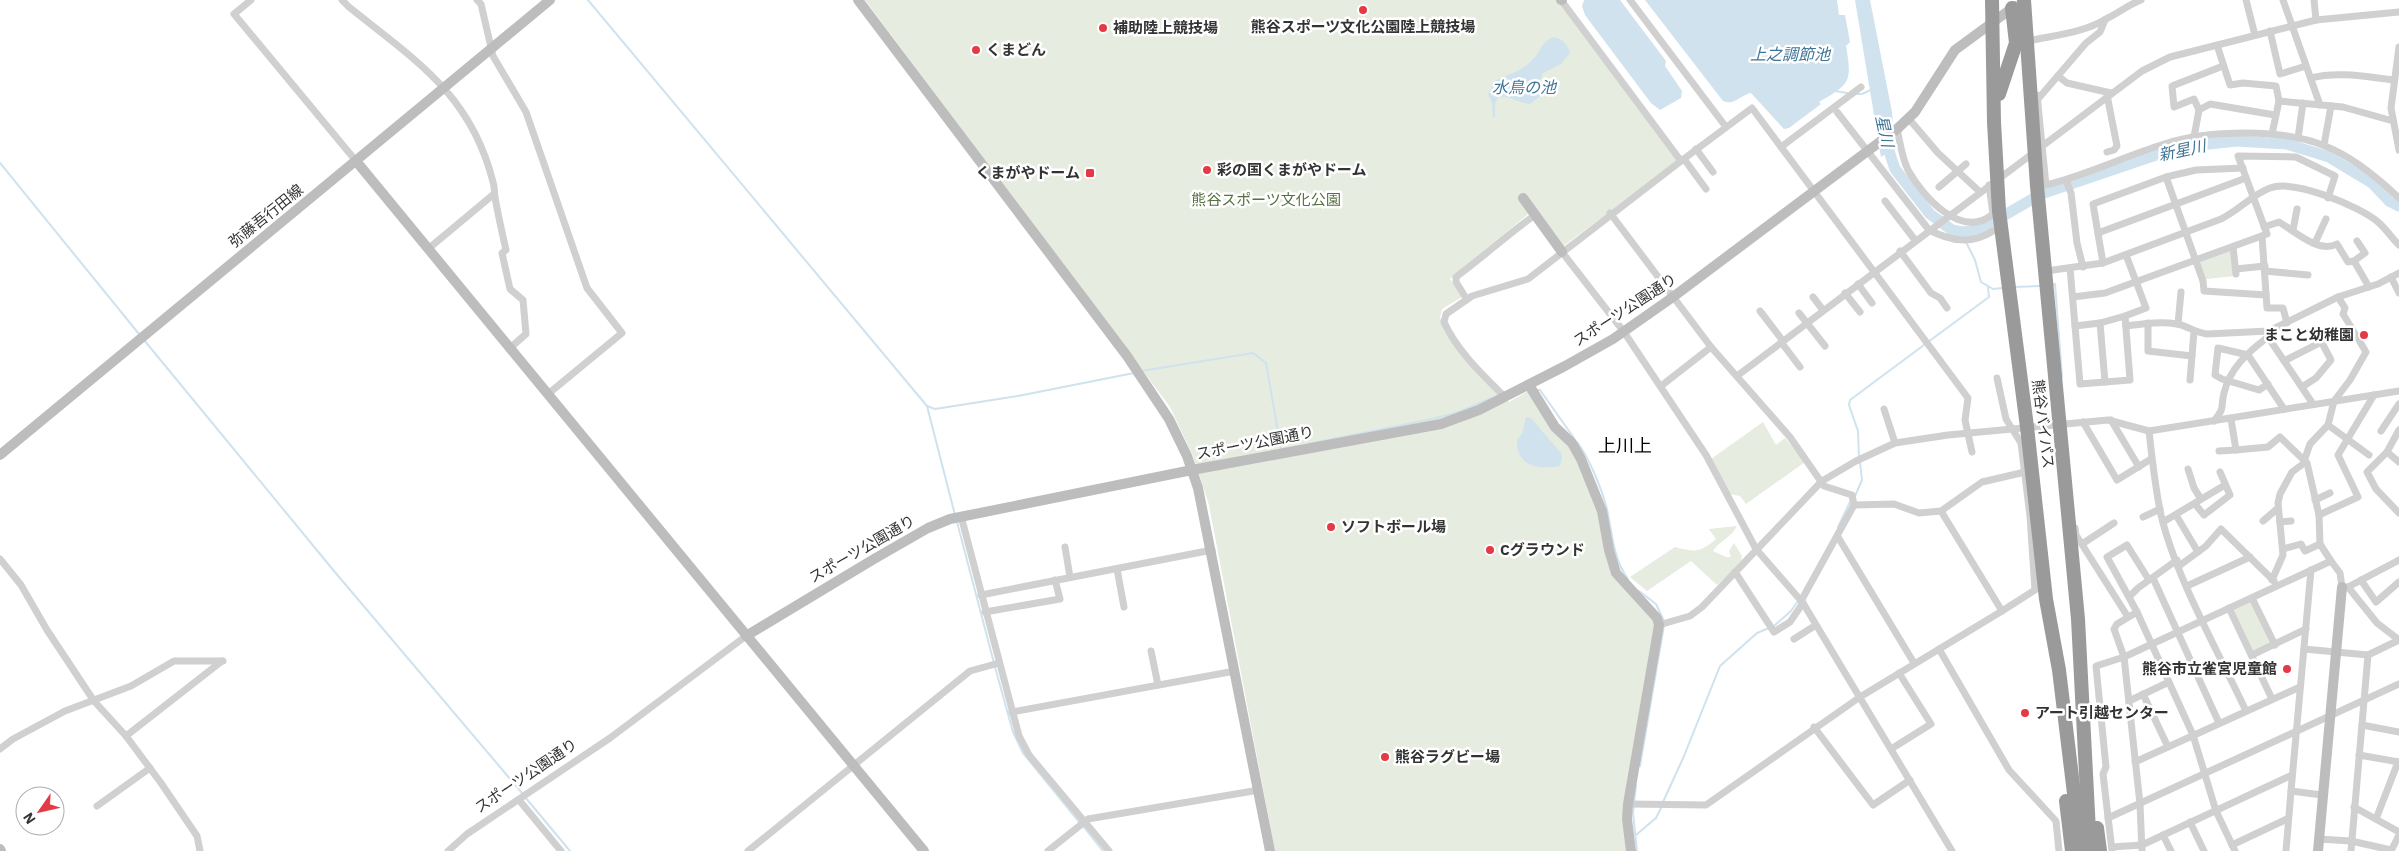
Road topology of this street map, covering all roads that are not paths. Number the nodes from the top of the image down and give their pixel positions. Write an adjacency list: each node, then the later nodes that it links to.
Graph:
1 (251, 0): 56 (street)
2 (342, 0): 30 (street)
3 (477, 0): 23 (street)
4 (550, 0): 23 (street, 弥藤吾行田線)
5 (858, 0): 190 (street)
6 (1562, 0): 55 (street)
7 (1630, 0): 42 (street)
8 (1992, 0): 13 (highway, 熊谷バイパス)
9 (2141, 0): 15 (street)
10 (2246, 0): 19 (street)
11 (2283, 0): 17 (street)
12 (2314, 0): 16 (street)
13 (2014, 6): 20 (street); 40 (street, スポーツ公園通り); 44 (highway, 熊谷バイパス); 44 (highway); 50 (highway, 熊谷バイパス)
14 (2399, 12): 16 (street)
15 (2105, 20): 20 (street); 26 (street)
16 (2316, 20): 17 (street)
17 (2290, 27): 18 (street); 25 (street)
18 (2270, 31): 19 (street); 25 (street)
19 (2256, 35): 21 (street)
20 (2033, 40): 32 (street)
21 (2217, 45): 24 (street); 31 (street)
22 (2399, 47): 28 (street)
23 (492, 49): 30 (street, 弥藤吾行田線); 157 (street)
24 (2223, 66): 33 (street); 37 (street)
25 (2306, 66): 27 (street)
26 (2058, 76): 31 (street); 32 (street)
27 (2311, 78): 28 (street); 35 (street)
28 (2394, 80): 41 (street)
29 (1861, 87): 49 (street)
30 (445, 88): 56 (street, 弥藤吾行田線); 69 (street)
31 (2109, 94): 50 (street); 54 (street)
32 (2038, 99): 50 (street)
33 (2279, 101): 34 (street); 39 (street)
34 (2303, 103): 35 (street); 47 (street)
35 (2320, 105): 36 (street)
36 (2331, 106): 41 (street); 48 (street)
37 (2199, 110): 39 (street); 46 (street)
38 (1837, 112): 52 (street)
39 (2275, 115): 45 (street)
40 (1909, 119): 43 (street, スポーツ公園通り); 59 (street)
41 (2393, 122): 53 (street)
42 (1726, 127): 49 (street); 51 (street)
43 (1897, 129): 52 (street, スポーツ公園通り); 79 (street)
44 (1994, 129): 64 (highway, 熊谷バイパス)
45 (2272, 134): 46 (street); 47 (street)
46 (2194, 137): 63 (street)
47 (2298, 138): 48 (street)
48 (2324, 145): 72 (street)
49 (1781, 147): 67 (street)
50 (2038, 148): 63 (street); 64 (street); 107 (highway, 熊谷バイパス)
51 (1696, 149): 55 (street); 60 (street)
52 (1870, 149): 67 (street, スポーツ公園通り); 83 (street)
53 (2399, 150)
54 (2107, 152)
55 (1683, 160): 66 (street); 78 (street)
56 (356, 161): 93 (street); 183 (street, 弥藤吾行田線)
57 (1966, 164): 59 (street)
58 (2243, 168): 61 (street); 62 (street); 71 (street)
59 (1958, 171): 65 (street); 68 (street)
60 (1714, 172)
61 (2166, 177): 75 (street); 86 (street)
62 (2246, 178): 73 (street); 75 (street)
63 (2066, 180): 100 (street)
64 (1993, 182): 68 (street); 79 (street); 82 (highway, 熊谷バイパス)
65 (1940, 187)
66 (1706, 189)
67 (1814, 191): 103 (street); 115 (street, スポーツ公園通り)
68 (1980, 192): 79 (street)
69 (494, 194): 93 (street); 142 (street)
70 (1523, 198): 77 (street)
71 (2328, 198): 73 (street); 91 (street)
72 (2399, 198)
73 (2254, 199): 81 (street); 85 (street)
74 (1885, 202): 88 (street)
75 (2176, 205): 85 (street); 86 (street)
76 (2298, 209): 84 (street)
77 (1535, 214): 95 (street); 119 (street)
78 (1610, 214): 95 (street); 115 (street)
79 (1949, 216): 83 (street)
80 (2326, 218): 90 (street)
81 (2264, 227): 84 (street); 87 (street)
82 (1997, 229): 83 (street); 171 (highway, 熊谷バイパス)
83 (1929, 230): 88 (street)
84 (2292, 230): 90 (street)
85 (2186, 232): 96 (street); 97 (street)
86 (2098, 233): 99 (street)
87 (2262, 236): 92 (street); 102 (street)
88 (1915, 240): 94 (street)
89 (2357, 241): 98 (street)
90 (2315, 243): 98 (street)
91 (2399, 245)
92 (2233, 247): 97 (street); 102 (street)
93 (428, 249): 142 (street)
94 (1900, 251): 103 (street); 121 (street)
95 (1562, 252): 119 (street); 135 (street)
96 (2126, 255): 99 (street); 108 (street)
97 (2196, 260): 108 (street); 114 (street)
98 (2354, 261): 110 (street)
99 (2103, 263): 100 (street)
100 (2083, 267): 101 (street)
101 (2070, 268): 107 (street); 117 (street)
102 (2265, 269): 105 (street); 114 (street)
103 (1874, 272): 109 (street); 176 (street)
104 (2399, 273): 106 (street)
105 (2308, 275)
106 (2391, 277): 110 (street); 113 (street)
107 (2046, 281): 169 (highway, 熊谷バイパス)
108 (2136, 282): 117 (street); 126 (street)
109 (1858, 284): 112 (street); 120 (street)
110 (2369, 287): 118 (street)
111 (2181, 292): 131 (street)
112 (1845, 293): 122 (street); 124 (street)
113 (2399, 293)
114 (2266, 295): 130 (street)
115 (1673, 297): 135 (street, スポーツ公園通り); 141 (street)
116 (1813, 297): 122 (street)
117 (2074, 297): 132 (street)
118 (2338, 297): 130 (street); 134 (street)
119 (1466, 298): 159 (street)
120 (1872, 303)
121 (1947, 308)
122 (1823, 310): 127 (street)
123 (1760, 311): 139 (street)
124 (1860, 312)
125 (1799, 313): 127 (street)
126 (2124, 316): 128 (street); 133 (street)
127 (1806, 323): 139 (street); 140 (street)
128 (2100, 323): 132 (street); 151 (street)
129 (2148, 323): 131 (street); 133 (street); 144 (street)
130 (2286, 323): 137 (street)
131 (2178, 324): 136 (street)
132 (2075, 326): 151 (street)
133 (2126, 326): 151 (street)
134 (2351, 327): 138 (street); 160 (street)
135 (1624, 332): 153 (street, スポーツ公園通り); 154 (street)
136 (2194, 332): 137 (street); 144 (street)
137 (2268, 334): 143 (street); 145 (street)
138 (2321, 341): 145 (street); 155 (street)
139 (1782, 342): 146 (street); 147 (street)
140 (1824, 346)
141 (1711, 347): 147 (street); 154 (street)
142 (510, 348): 157 (street)
143 (2248, 355): 150 (street); 150 (street); 152 (street)
144 (2192, 356): 149 (street)
145 (2284, 361): 155 (street)
146 (1800, 367)
147 (1737, 376): 193 (street)
148 (1997, 378): 172 (street)
149 (2190, 380)
150 (2229, 381): 152 (street); 167 (street)
151 (2104, 382)
152 (2268, 384): 164 (street)
153 (1529, 385): 159 (street, スポーツ公園通り); 248 (street)
154 (1661, 386): 216 (street)
155 (2302, 387): 161 (street)
156 (2399, 391): 158 (street)
157 (548, 394): 252 (street)
158 (2374, 395): 160 (street); 177 (street)
159 (1505, 397): 190 (street, スポーツ公園通り)
160 (2334, 401): 161 (street); 170 (street)
161 (2313, 404): 164 (street)
162 (2399, 404): 174 (street)
163 (1884, 409): 178 (street)
164 (2284, 409): 165 (street)
165 (2231, 419): 167 (street); 180 (street)
166 (2111, 420): 168 (street); 175 (street); 188 (street)
167 (2214, 421): 175 (street)
168 (2084, 422): 169 (street); 188 (street)
169 (2061, 424): 171 (street); 213 (street); 292 (highway, 熊谷バイパス)
170 (2328, 425): 177 (street); 186 (street)
171 (2027, 427): 172 (street); 239 (highway, 熊谷バイパス)
172 (2011, 429): 176 (street); 191 (street)
173 (2399, 430): 182 (street)
174 (2381, 431)
175 (2149, 432): 185 (street)
176 (1968, 433): 178 (street); 181 (street)
177 (2348, 439): 184 (street); 204 (street)
178 (1895, 443): 193 (street)
179 (2219, 450): 180 (street)
180 (2236, 450): 186 (street)
181 (1972, 452)
182 (2387, 452): 187 (street); 200 (street)
183 (0, 455)
184 (2369, 455)
185 (2152, 459): 188 (street); 201 (street)
186 (2304, 460): 196 (street); 199 (street)
187 (2399, 462)
188 (2139, 466)
189 (2188, 469): 197 (street)
190 (1192, 470): 205 (street, スポーツ公園通り); 217 (street)
191 (2025, 472): 202 (street); 243 (street)
192 (2220, 472): 194 (street)
193 (1822, 481): 198 (street); 216 (street)
194 (2225, 485): 197 (street); 197 (street)
195 (2330, 493): 196 (street)
196 (2315, 500): 204 (street)
197 (2198, 502): 203 (street)
198 (1854, 504): 202 (street); 212 (street)
199 (2278, 508): 209 (street); 210 (street)
200 (2397, 508)
201 (2160, 509): 206 (street); 208 (street)
202 (1941, 511): 243 (street)
203 (2176, 515): 208 (street); 219 (street)
204 (2320, 515): 214 (street)
205 (961, 516): 236 (street); 252 (street, スポーツ公園通り)
206 (2143, 518)
207 (2291, 521): 210 (street)
208 (2164, 522): 224 (street)
209 (2263, 522)
210 (2280, 522): 218 (street)
211 (2114, 523): 213 (street)
212 (1838, 537): 240 (street); 265 (street)
213 (2082, 544): 246 (street)
214 (2320, 544): 218 (street); 223 (street)
215 (1065, 547): 228 (street)
216 (1756, 549): 227 (street); 240 (street)
217 (1212, 550): 225 (street); 266 (street)
218 (2282, 550): 232 (street)
219 (2198, 552): 220 (street); 224 (street)
220 (2250, 557): 232 (street); 234 (street)
221 (0, 559): 276 (street)
222 (2399, 560): 231 (street)
223 (2331, 561): 226 (street); 235 (street)
224 (2178, 563): 229 (street); 234 (street)
225 (1117, 569): 228 (street); 241 (street)
226 (2311, 570): 232 (street); 250 (street)
227 (1735, 572): 240 (street); 248 (street)
228 (1070, 577): 230 (street)
229 (2151, 579): 237 (street); 237 (street); 251 (street)
230 (1056, 580): 236 (street); 244 (street)
231 (2361, 580): 233 (street); 235 (street)
232 (2275, 582): 238 (street)
233 (2399, 582)
234 (2187, 586): 247 (street)
235 (2345, 587): 254 (street); 260 (street)
236 (981, 595): 244 (street)
237 (2130, 596): 245 (street)
238 (2252, 598): 242 (street); 256 (street)
239 (2046, 599): 332 (highway); 333 (highway, 熊谷バイパス)
240 (1800, 600): 249 (street)
241 (1124, 607)
242 (2230, 608): 247 (street); 263 (street)
243 (2002, 610): 257 (street)
244 (986, 612): 264 (street)
245 (2137, 612): 246 (street); 255 (street)
246 (2128, 617): 262 (street)
247 (2202, 619): 251 (street); 278 (street)
248 (1659, 625): 304 (street)
249 (1816, 625): 253 (street); 273 (street)
250 (2306, 629): 256 (street); 258 (street)
251 (2177, 631): 255 (street); 281 (street)
252 (746, 636): 295 (street); 303 (street, スポーツ公園通り)
253 (1794, 639)
254 (2399, 640): 261 (street)
255 (2152, 644): 262 (street); 268 (street)
256 (2274, 645): 263 (street)
257 (1939, 649): 265 (street); 331 (street)
258 (2304, 649): 260 (street); 271 (street)
259 (1151, 651): 270 (street)
260 (2336, 652): 261 (street); 280 (street)
261 (2368, 655): 275 (street)
262 (2124, 656): 277 (street); 309 (street)
263 (2252, 656): 274 (street)
264 (999, 663): 279 (street); 295 (street)
265 (1914, 663): 267 (street)
266 (1235, 671): 270 (street); 300 (street)
267 (1899, 673): 273 (street); 290 (street)
268 (2168, 682): 272 (street); 287 (street)
269 (2399, 684): 275 (street)
270 (1158, 685): 279 (street)
271 (2300, 687): 274 (street); 284 (street)
272 (2143, 694): 277 (street); 288 (street)
273 (1860, 696): 283 (street); 290 (street)
274 (2272, 699): 278 (street)
275 (2363, 700): 280 (street); 282 (street)
276 (94, 701): 286 (street); 286 (street); 289 (street)
277 (2129, 701): 293 (street)
278 (2246, 711): 281 (street)
279 (1012, 712): 312 (street)
280 (2330, 716): 284 (street); 302 (street)
281 (2219, 723): 287 (street)
282 (2362, 725): 285 (street); 291 (street)
283 (1814, 728): 299 (street); 304 (street)
284 (2295, 731): 297 (street); 298 (street)
285 (2399, 732)
286 (126, 736): 296 (street)
287 (2194, 736): 288 (street); 297 (street)
288 (2168, 747): 293 (street)
289 (0, 749)
290 (1892, 749): 299 (street)
291 (2359, 756): 294 (street); 307 (street)
292 (2087, 761): 320 (highway); 334 (highway, 熊谷バイパス)
293 (2135, 762): 305 (street)
294 (2398, 762): 311 (street)
295 (852, 764): 324 (street); 325 (street)
296 (150, 768): 306 (street); 321 (street)
297 (2204, 773): 305 (street); 308 (street)
298 (2292, 775): 301 (street); 308 (street)
299 (1910, 780): 330 (street)
300 (1259, 790): 312 (street); 328 (street)
301 (2291, 791): 302 (street); 310 (street)
302 (2322, 795): 316 (street)
303 (519, 800): 322 (street, スポーツ公園通り); 323 (street)
304 (1632, 804): 329 (street)
305 (2140, 804): 309 (street); 318 (street)
306 (97, 806)
307 (2354, 807): 311 (street); 317 (street)
308 (2216, 811): 313 (street); 319 (street)
309 (2108, 818): 320 (street)
310 (2287, 818): 319 (street); 337 (street)
311 (2376, 819): 314 (street)
312 (1084, 821): 326 (street); 327 (street)
313 (2190, 822): 315 (street); 336 (street)
314 (2399, 833): 340 (street)
315 (2163, 835): 318 (street); 335 (street)
316 (2318, 839): 317 (street); 338 (street)
317 (2352, 841): 339 (street); 340 (street)
318 (2142, 848): 320 (street)
319 (2233, 848)
320 (2108, 850)
321 (200, 851)
322 (448, 851)
323 (560, 851)
324 (748, 851)
325 (924, 851)
326 (1048, 851)
327 (1109, 851)
328 (1270, 851)
329 (1631, 851)
330 (1952, 851)
331 (2059, 851)
332 (2072, 851)
333 (2081, 851)
334 (2090, 851)
335 (2171, 851)
336 (2204, 851)
337 (2286, 851)
338 (2318, 851)
339 (2351, 851)
340 (2391, 851)

